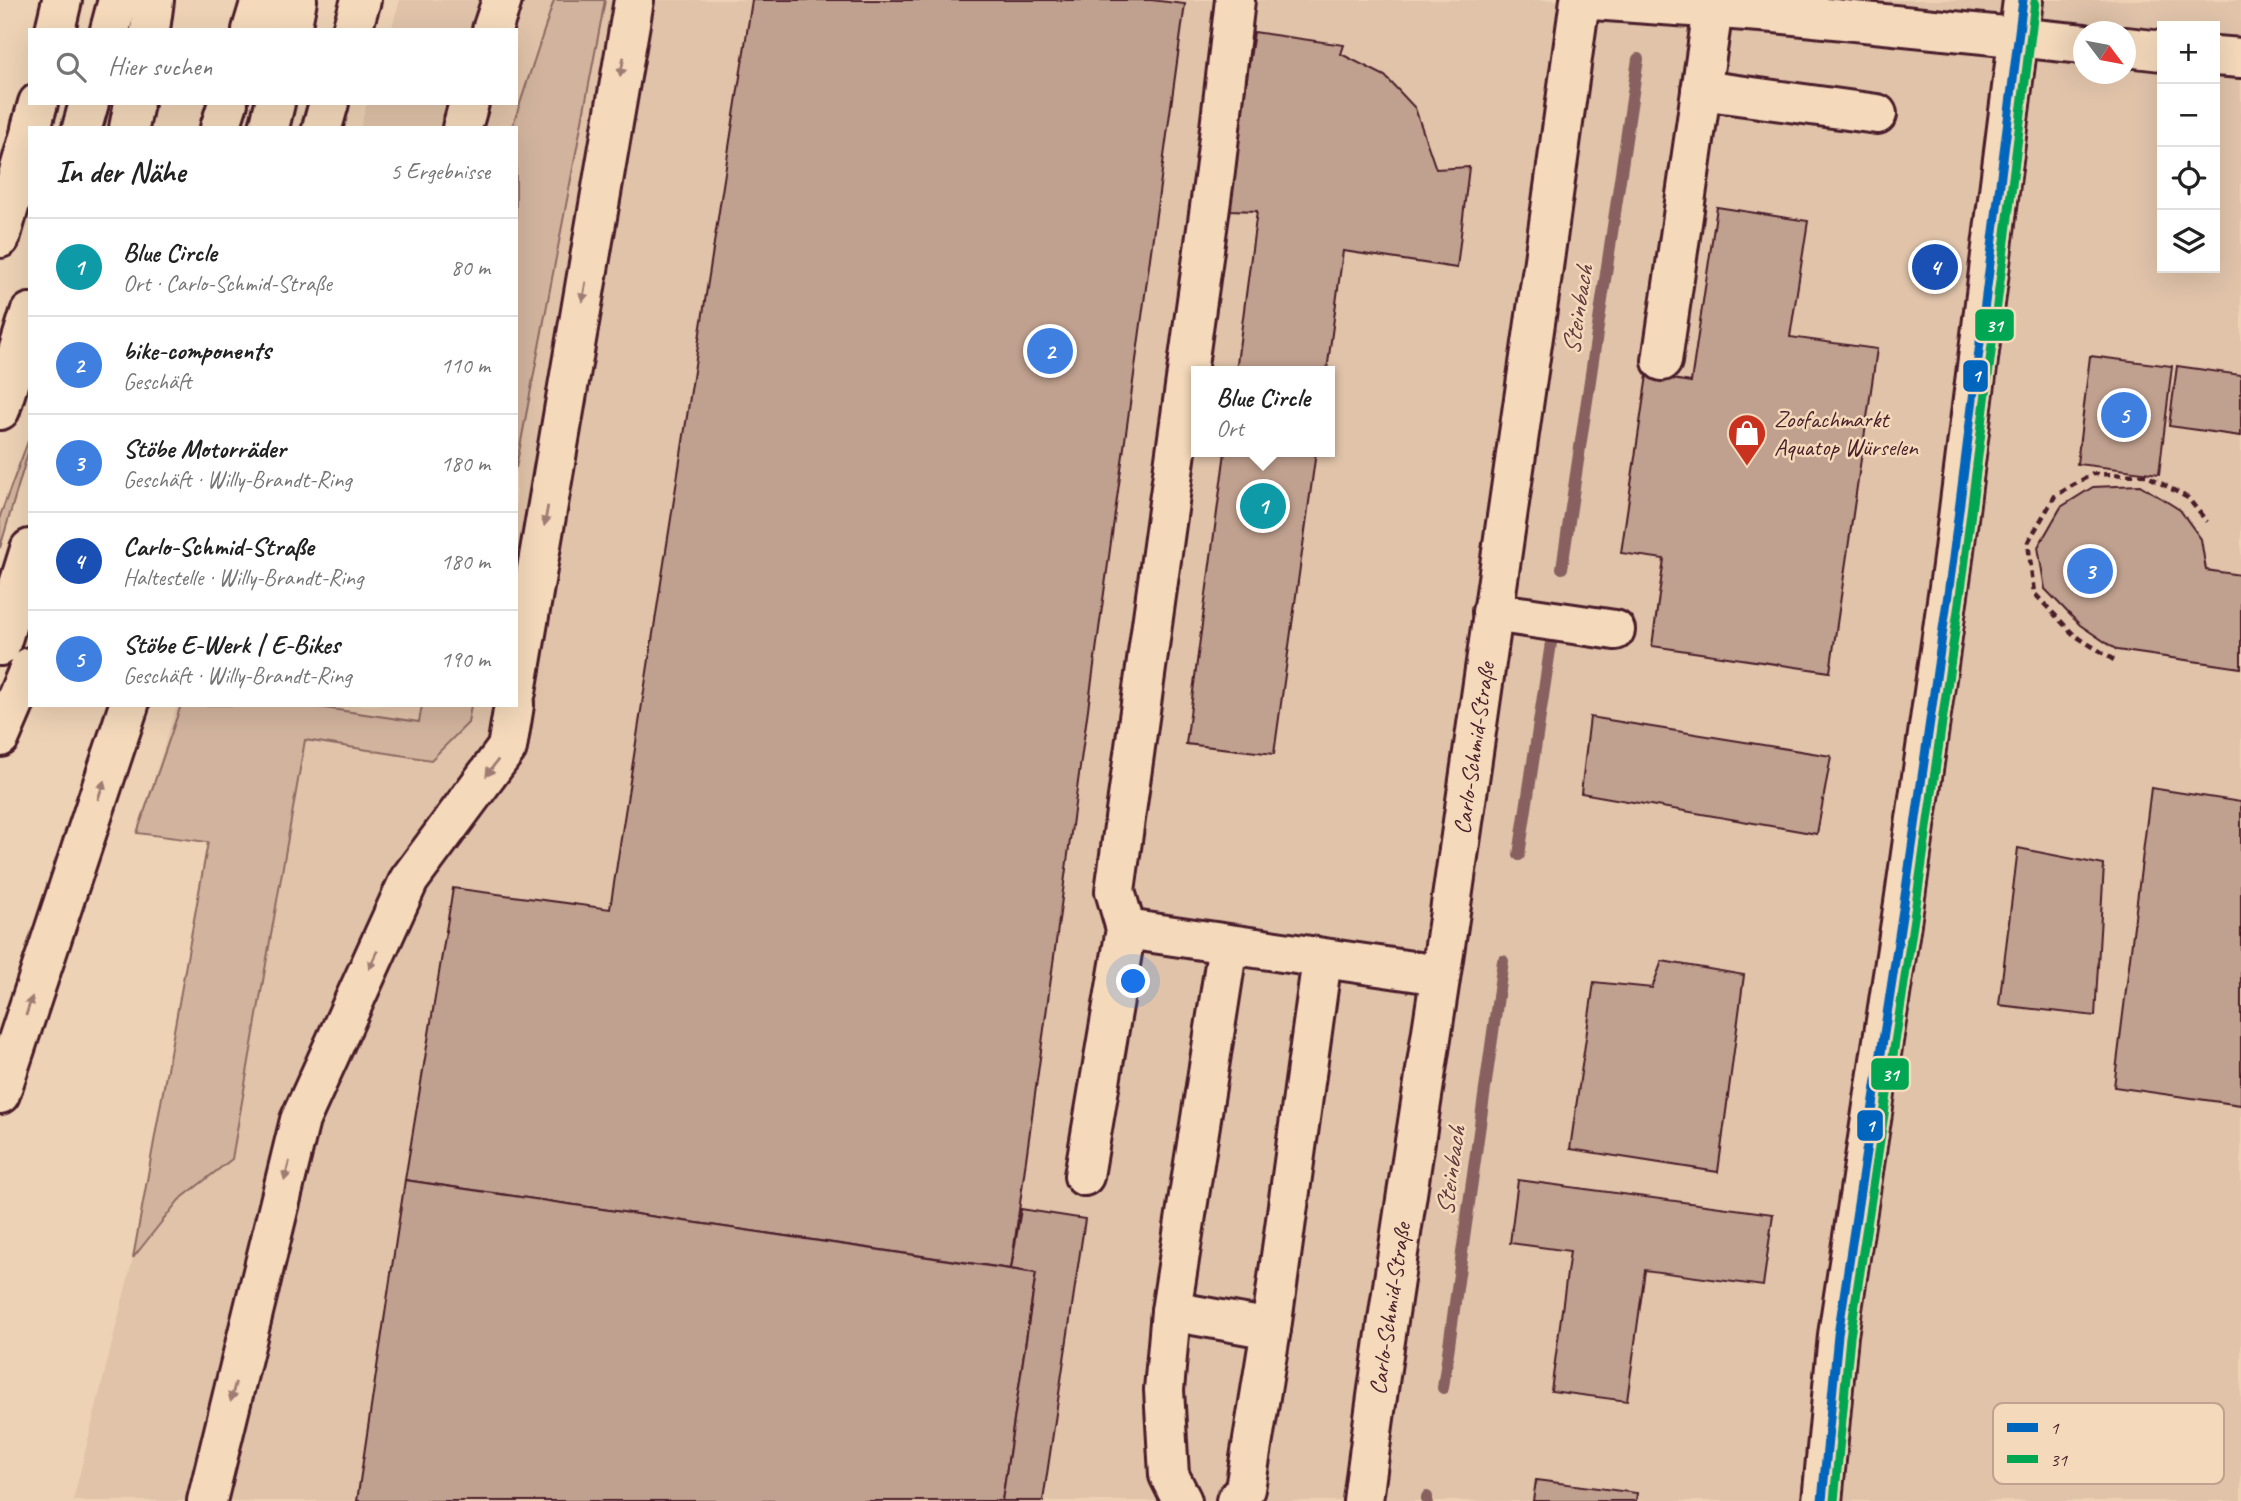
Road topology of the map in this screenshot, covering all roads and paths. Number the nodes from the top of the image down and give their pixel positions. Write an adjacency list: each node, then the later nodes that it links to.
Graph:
1 (62, 0): 15 (main road)
2 (118, 0): 16 (main road)
3 (154, 0): 17 (main road)
4 (261, 0): 18 (main road)
5 (297, 0): 19 (main road)
6 (361, 0): 20 (main road)
7 (502, 0): 21 (main road)
8 (634, 0): 56 (main road, one-way to 56)
9 (1235, 0): 60 (main road)
10 (1580, 0): 51 (main road, Carlo-Schmid-Straße)
11 (1593, 0): 14 (main road)
12 (2022, 0): 22 (main road)
13 (1776, 6): 14 (main road); 22 (main road)
14 (1713, 9): 28 (main road)
15 (55, 28)
16 (111, 28)
17 (150, 28)
18 (253, 28)
19 (290, 28)
20 (353, 28)
21 (493, 28)
22 (2017, 38): 23 (main road); 72 (main road)
23 (2073, 43)
24 (2136, 48): 25 (main road)
25 (2157, 50)
26 (2220, 56): 27 (main road)
27 (2241, 58)
28 (1702, 90): 36 (main road); 47 (main road)
29 (38, 105): 37 (main road)
30 (88, 105): 38 (main road)
31 (134, 105): 39 (main road)
32 (227, 105): 40 (main road)
33 (275, 105): 41 (main road)
34 (328, 105): 42 (main road)
35 (468, 105): 43 (main road)
36 (1877, 114)
37 (32, 126)
38 (83, 126)
39 (129, 126)
40 (221, 126)
41 (269, 126)
42 (323, 126)
43 (463, 126)
44 (28, 141): 45 (main road)
45 (0, 238)
46 (28, 319): 48 (main road)
47 (1662, 362)
48 (0, 410)
49 (2207, 522): 54 (path)
50 (28, 555): 53 (main road)
51 (1492, 612): 52 (main road); 63 (main road, Carlo-Schmid-Straße)
52 (1615, 630)
53 (0, 646)
54 (2114, 660)
55 (28, 672): 59 (main road)
56 (518, 680)
57 (128, 707): 64 (main road, one-way to 57)
58 (514, 707): 69 (main road, one-way to 69)
59 (0, 737)
60 (1126, 929): 61 (main road); 65 (main road)
61 (1228, 945): 62 (main road); 66 (main road)
62 (1322, 959): 63 (main road); 67 (main road)
63 (1440, 975): 68 (main road, Carlo-Schmid-Straße)
64 (0, 1094)
65 (1084, 1176)
66 (1171, 1311): 67 (main road); 70 (main road)
67 (1271, 1329): 71 (main road)
68 (1362, 1500)
69 (207, 1501)
70 (1182, 1501)
71 (1236, 1501)
72 (1822, 1501)

